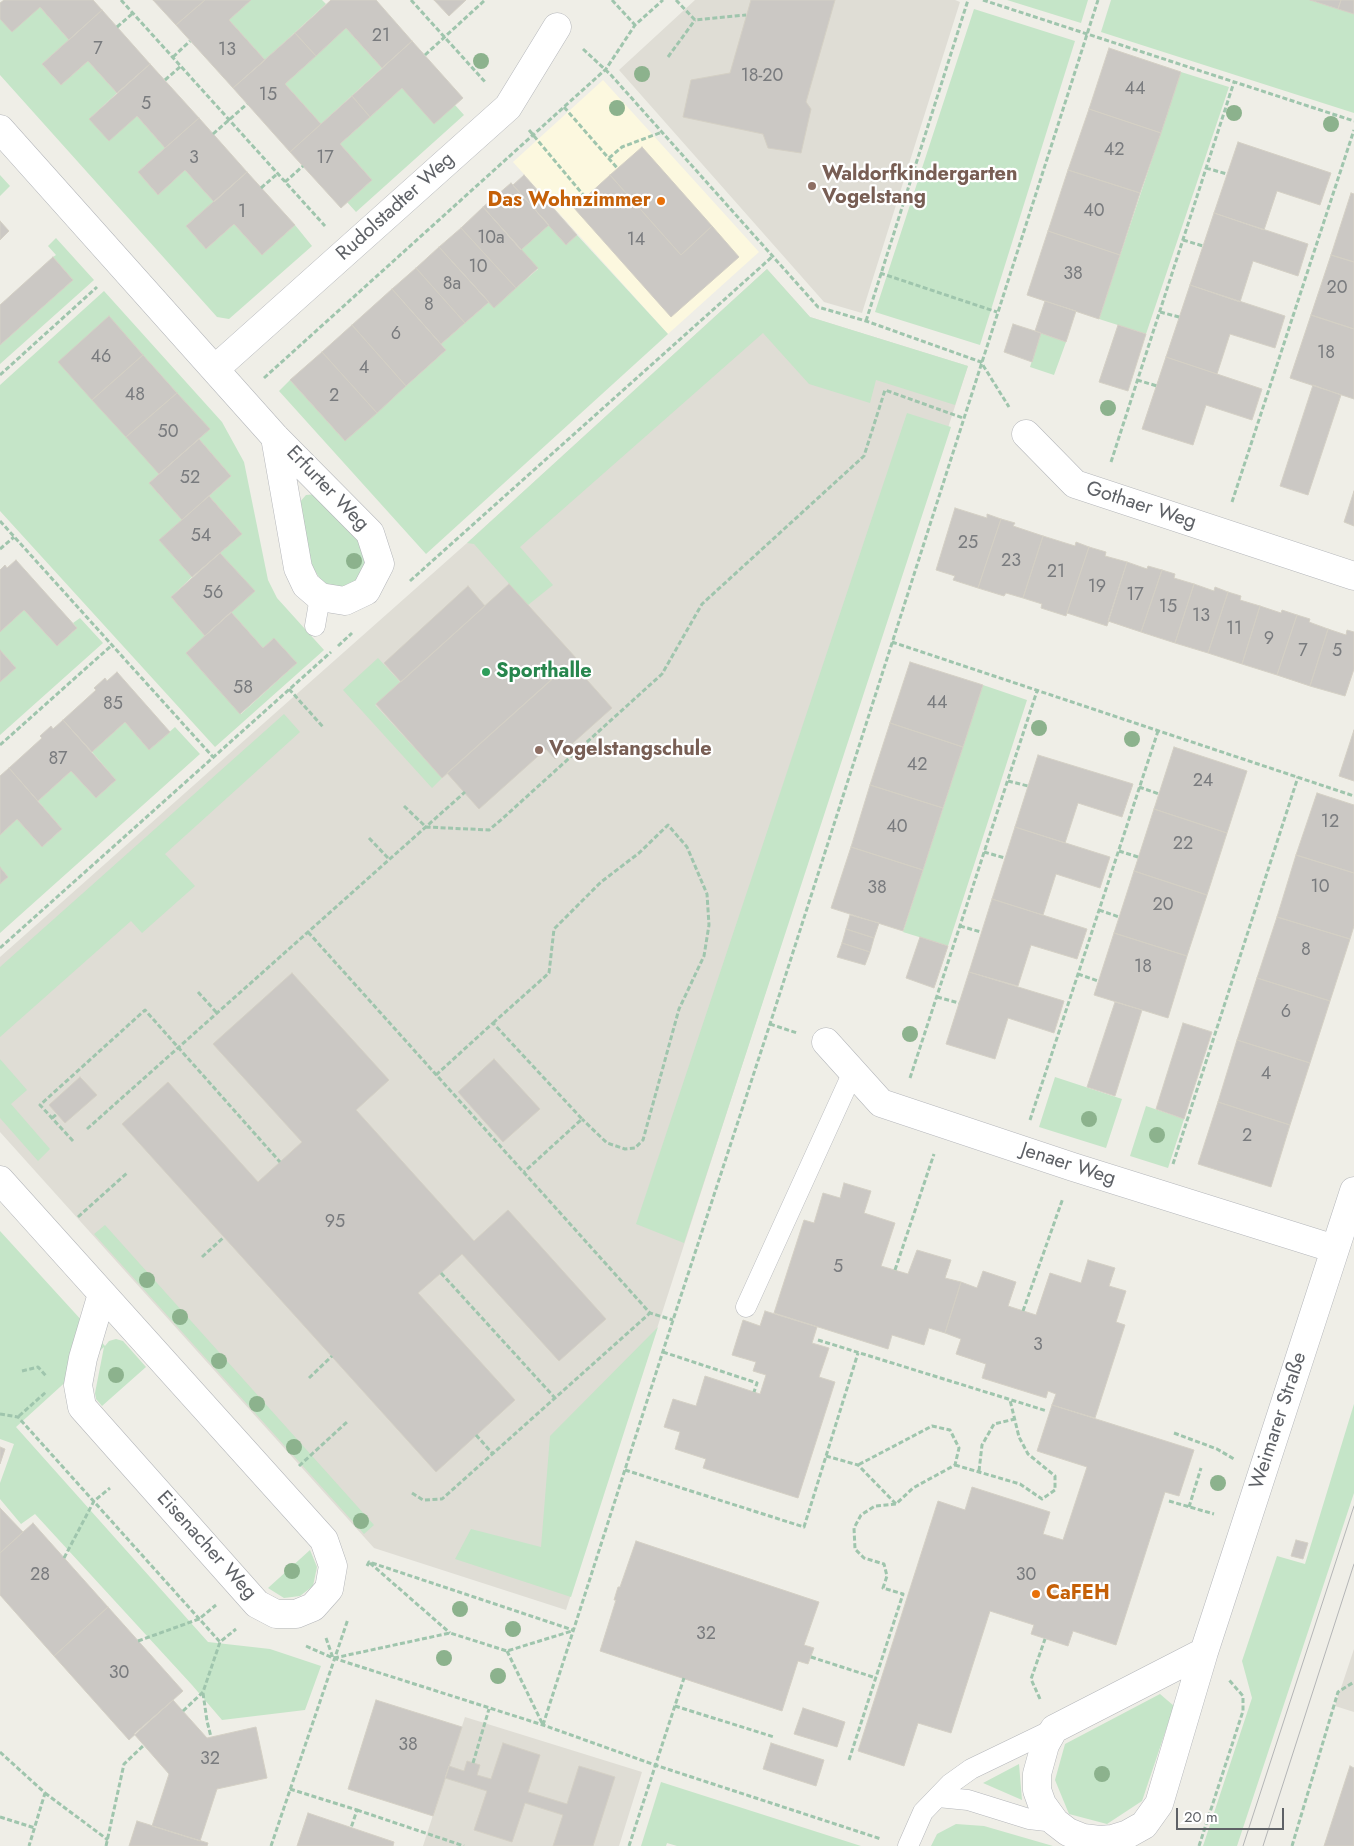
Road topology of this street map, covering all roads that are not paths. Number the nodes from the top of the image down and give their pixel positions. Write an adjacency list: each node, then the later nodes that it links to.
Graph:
1 (557, 27): 3 (street, Rudolstadter Weg)
2 (0, 130): 3 (street, Erfurter Weg)
3 (215, 369): 5 (street, Erfurter Weg)
4 (1026, 434): 6 (street, Gothaer Weg)
5 (275, 436): 7 (street, Erfurter Weg); 7 (street, Erfurter Weg)
6 (1354, 576)
7 (320, 597): 8 (lane)
8 (315, 626)
9 (826, 1042): 10 (street, Jenaer Weg)
10 (853, 1072): 13 (street, Jenaer Weg); 15 (lane)
11 (0, 1180): 14 (street, Eisenacher Weg)
12 (1354, 1191): 13 (street, Weimarer Straße)
13 (1335, 1249): 16 (street, Weimarer Straße)
14 (102, 1294): 14 (street, Eisenacher Weg)
15 (746, 1307)
16 (1204, 1652): 17 (street); 19 (street, Weimarer Straße)
17 (1054, 1729): 18 (lane); 19 (street, Weimarer Straße)
18 (938, 1797): 19 (lane, Weimarer Straße); 20 (lane)
19 (1055, 1822)
20 (908, 1846)

